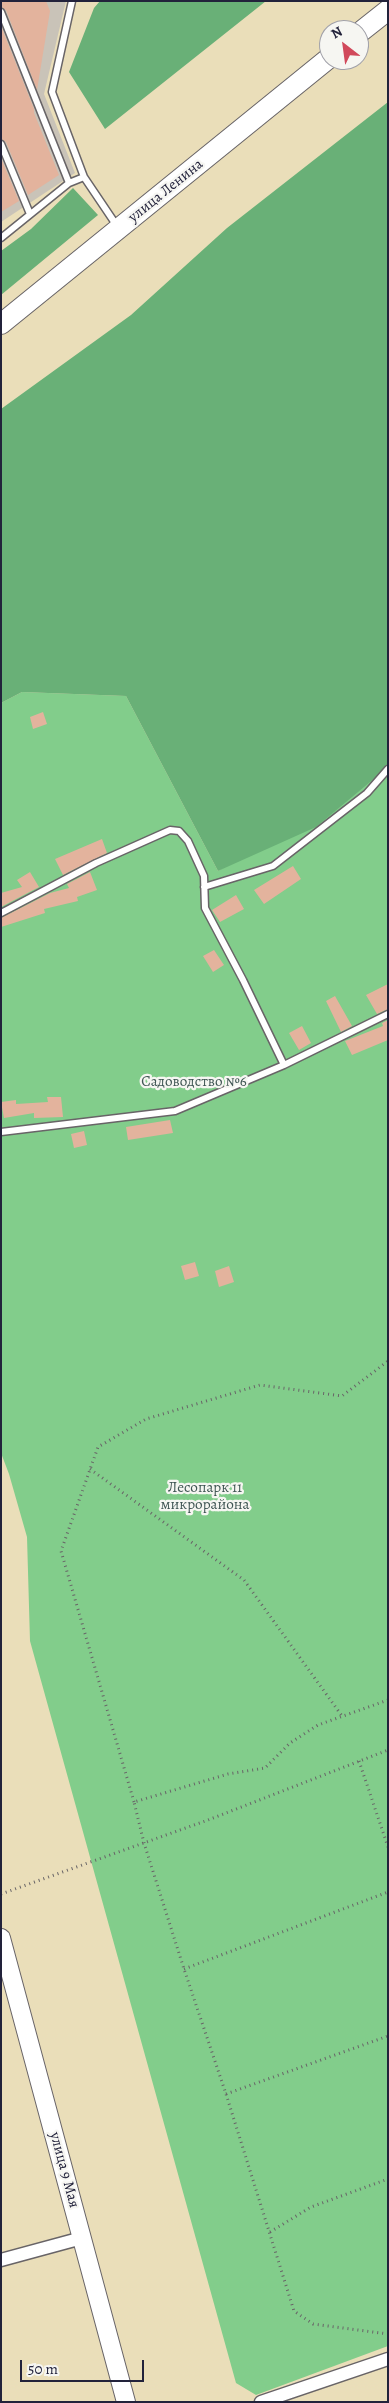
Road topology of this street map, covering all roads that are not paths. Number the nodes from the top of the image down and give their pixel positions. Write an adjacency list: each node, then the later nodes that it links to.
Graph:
1 (72, 1): 7 (lane)
2 (388, 10): 4 (main road)
3 (1, 12): 8 (lane)
4 (369, 25)
5 (319, 66): 10 (main road, улица Ленина)
6 (1, 144): 9 (lane)
7 (84, 177): 8 (lane); 10 (lane)
8 (69, 183): 9 (lane)
9 (30, 214): 11 (lane)
10 (119, 229): 12 (main road, улица Ленина)
11 (1, 238)
12 (1, 324)
13 (388, 769): 14 (lane)
14 (204, 887): 15 (lane); 17 (lane)
15 (1, 913)
16 (388, 1014): 17 (lane)
17 (284, 1065): 18 (lane)
18 (1, 1132)
19 (1, 1938): 20 (main road, улица 9 Мая)
20 (82, 2238): 21 (street); 23 (main road, улица 9 Мая)
21 (1, 2260)
22 (388, 2358): 24 (street)
23 (126, 2402)
24 (261, 2402)

